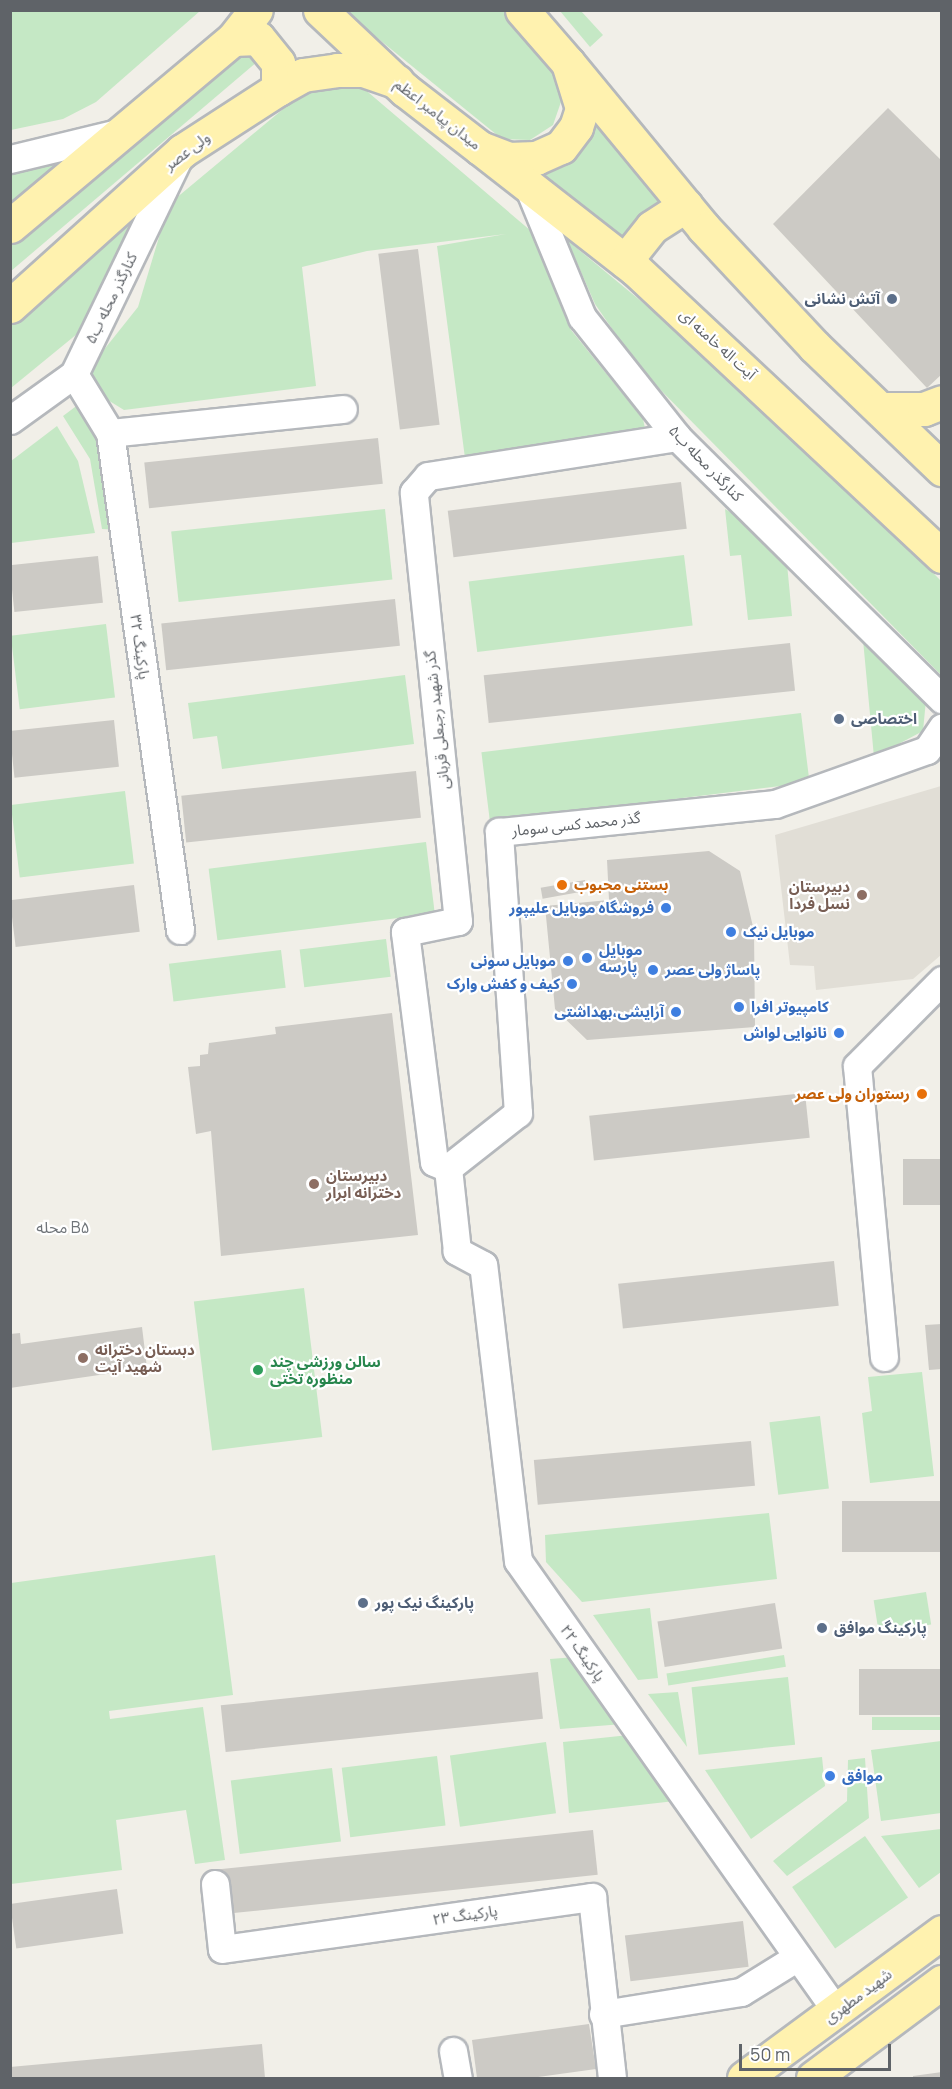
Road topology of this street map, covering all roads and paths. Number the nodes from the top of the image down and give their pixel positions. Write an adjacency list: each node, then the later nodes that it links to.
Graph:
1 (256, 10): 4 (main road)
2 (320, 10): 6 (main road, میدان پیامبر اعظم)
3 (522, 10): 5 (main road, میدان پیامبر اعظم)
4 (233, 39): 7 (main road); 8 (main road)
5 (568, 63): 9 (main road, میدان پیامبر اعظم); 13 (main road)
6 (397, 82): 7 (main road, ولی عصر); 9 (main road, میدان پیامبر اعظم)
7 (278, 89): 10 (main road, ولی عصر)
8 (126, 131): 11 (street); 14 (main road)
9 (480, 148): 12 (main road, آیت اله خامنه ای)
10 (182, 151): 16 (main road, ولی عصر); 17 (street, کنارگذر محله ب۵)
11 (10, 159)
12 (528, 186): 15 (main road, آیت اله خامنه ای); 23 (street, کنارگذر محله ب۵)
13 (686, 205): 15 (main road); 20 (main road)
14 (10, 226)
15 (625, 261): 25 (main road, آیت اله خامنه ای)
16 (10, 306)
17 (74, 374): 21 (street, کنارگذر محله ب۵); 22 (street, پارکینگ ۳۲)
18 (942, 402): 20 (main road)
19 (343, 409): 22 (street)
20 (880, 410): 24 (main road)
21 (10, 420)
22 (110, 433): 28 (street, پارکینگ ۳۲)
23 (677, 437): 26 (street, کنارگذر محله ب۵); 30 (street, گذر شهید رجبعلی قربانی)
24 (942, 469)
25 (942, 556)
26 (942, 699)
27 (942, 728): 30 (street, گذر محمد کسی سومار)
28 (180, 930)
29 (942, 980): 31 (street)
30 (448, 1168): 34 (street, پارکینگ ۲۲)
31 (884, 1357)
32 (215, 1884): 37 (street, پارکینگ ۲۳)
33 (942, 1932): 36 (main road, شهید مطهری)
34 (796, 1958): 36 (street, پارکینگ ۲۲); 37 (street)
35 (942, 1982): 42 (main road)
36 (837, 2012): 41 (main road, شهید مطهری)
37 (603, 2014): 40 (street, پارکینگ ۲۳)
38 (453, 2051): 39 (street)
39 (458, 2079)
40 (612, 2079)
41 (744, 2079)
42 (813, 2079)

